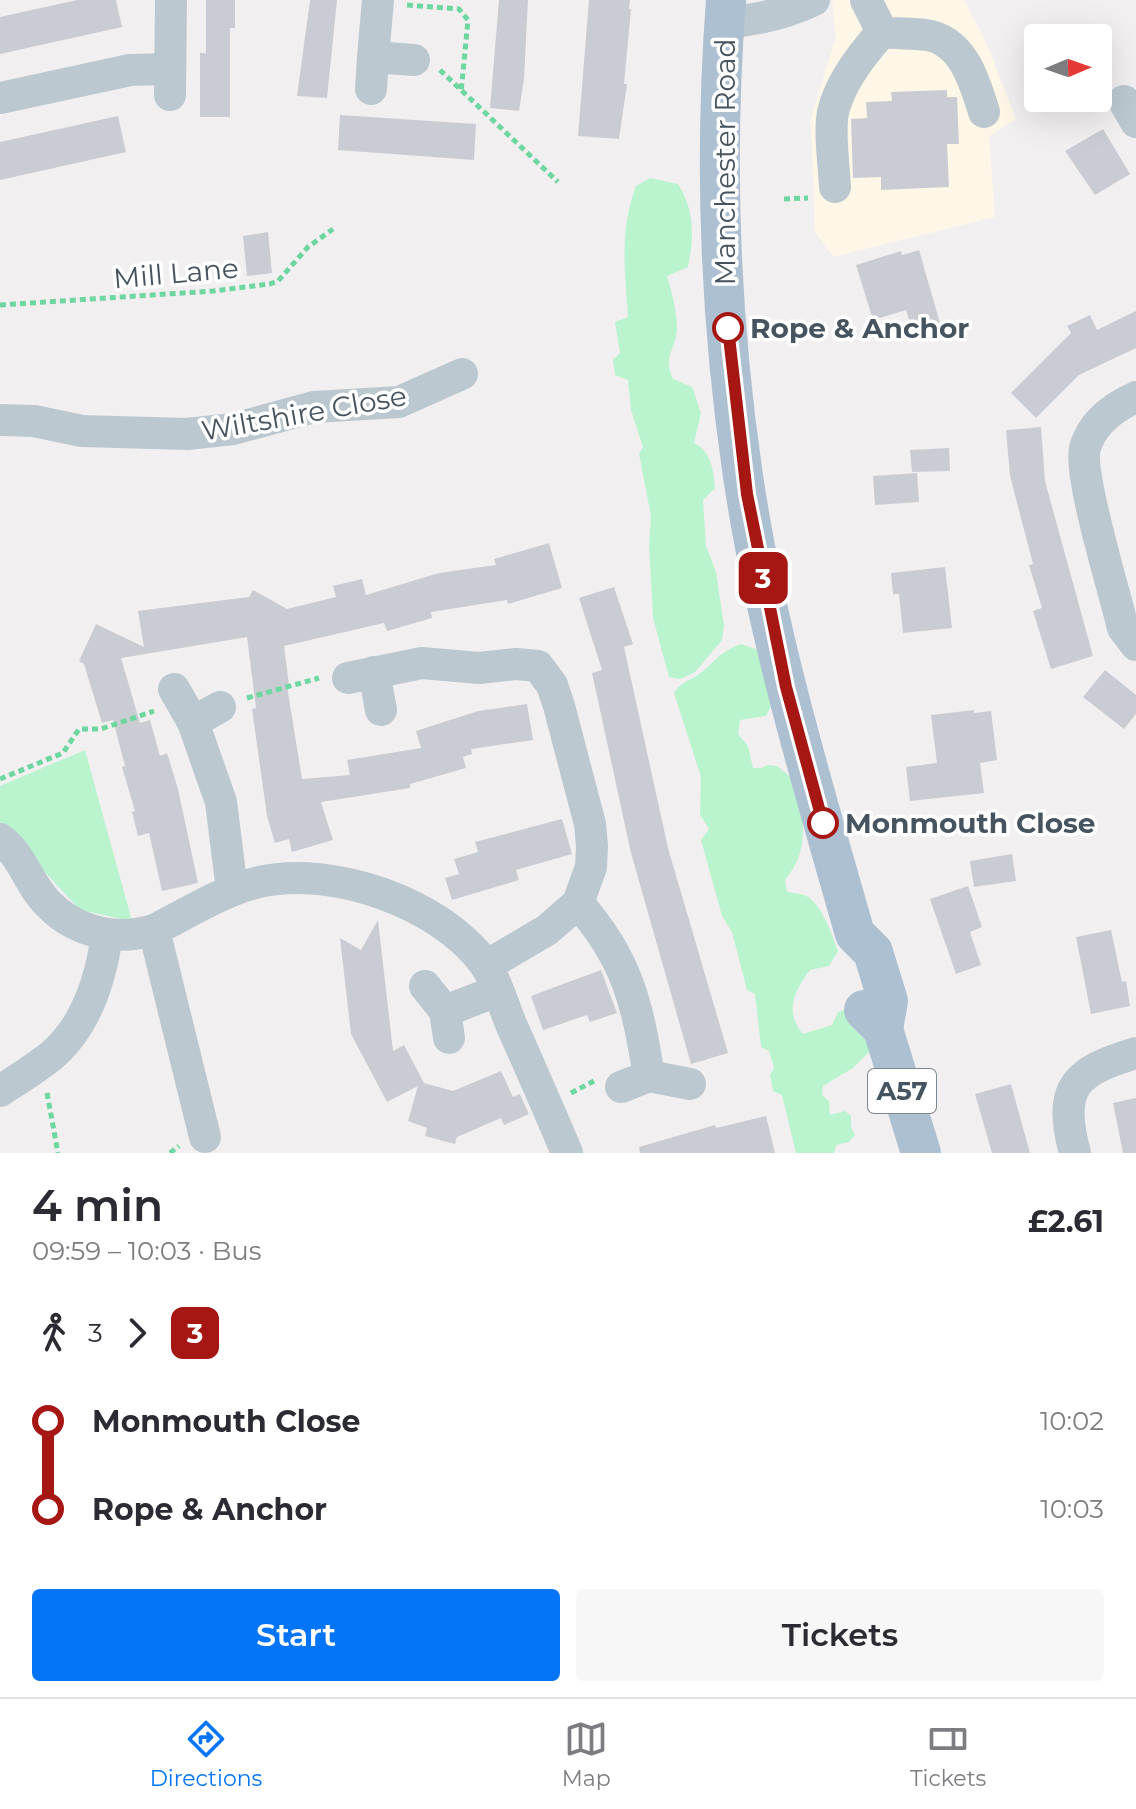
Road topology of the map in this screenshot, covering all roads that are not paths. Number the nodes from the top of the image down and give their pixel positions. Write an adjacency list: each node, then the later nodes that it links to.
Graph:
1 (171, 0): 10 (street)
2 (814, 0): 5 (street)
3 (866, 0): 6 (street)
4 (386, 2): 7 (street)
5 (725, 11): 31 (main road, Manchester Road / A57)
6 (882, 32): 11 (street); 12 (street)
7 (373, 57): 8 (street); 9 (street)
8 (424, 61)
9 (371, 89)
10 (0, 98)
11 (984, 112)
12 (835, 187)
13 (467, 372): 15 (street, Wiltshire Close)
14 (1136, 397): 16 (street)
15 (0, 420)
16 (1136, 645)
17 (192, 706): 20 (street)
18 (381, 710): 21 (street)
19 (0, 839): 23 (street)
20 (232, 890): 22 (street); 24 (street)
21 (578, 903): 24 (street); 27 (street)
22 (154, 930): 23 (street); 29 (street)
23 (107, 935): 28 (street)
24 (492, 978): 25 (street); 30 (street)
25 (425, 986)
26 (1136, 1053): 32 (street)
27 (690, 1084)
28 (0, 1091)
29 (205, 1137)
30 (567, 1153)
31 (921, 1153)
32 (1075, 1153)

